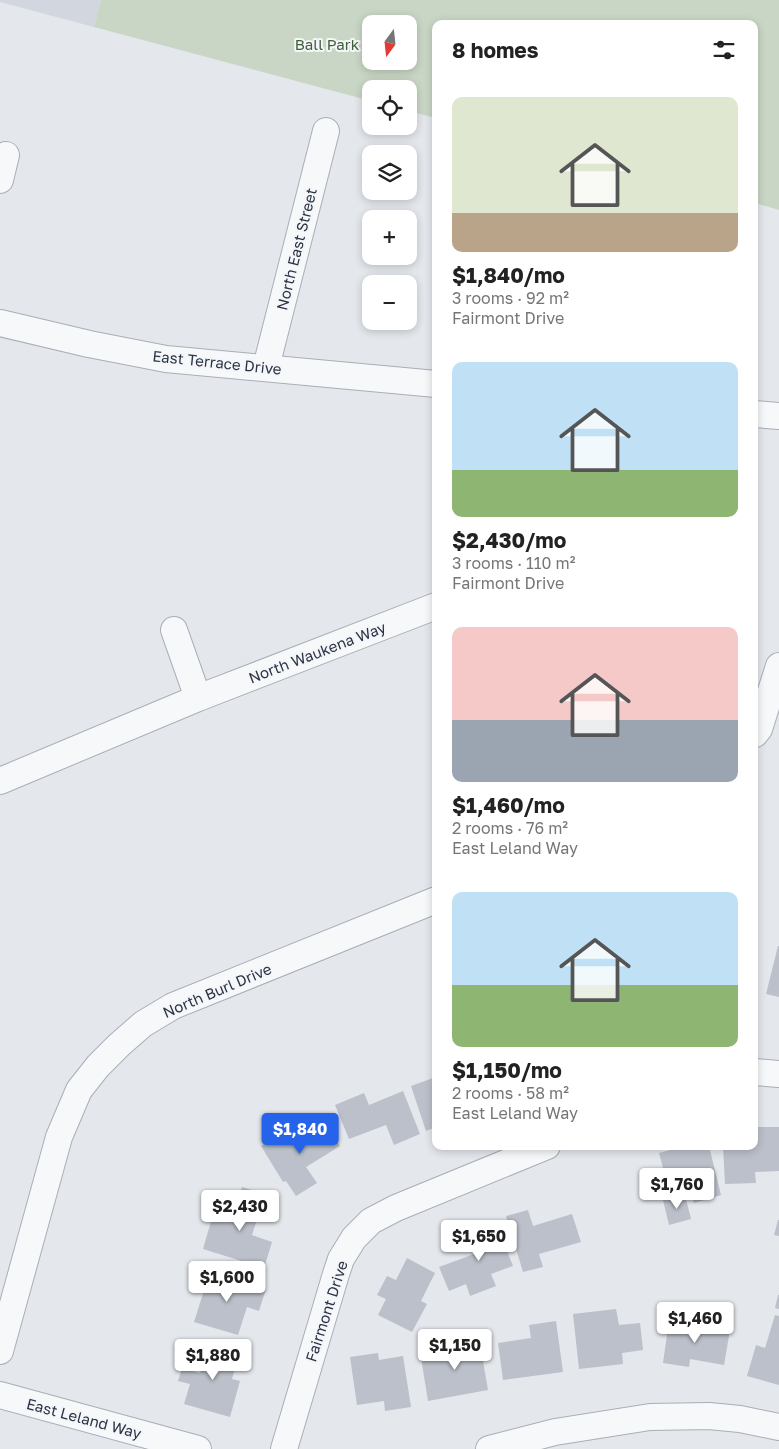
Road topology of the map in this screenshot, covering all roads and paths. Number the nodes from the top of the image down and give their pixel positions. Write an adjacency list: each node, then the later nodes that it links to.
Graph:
1 (326, 131): 3 (street, North East Street)
2 (0, 322): 3 (street, East Terrace Drive)
3 (266, 367): 4 (street, East Terrace Drive)
4 (432, 384)
5 (758, 414): 6 (street)
6 (779, 416)
7 (432, 608): 10 (street, North Waukena Way)
8 (174, 630): 10 (street)
9 (779, 666): 11 (street)
10 (198, 698): 12 (street, North Waukena Way)
11 (758, 730)
12 (0, 781)
13 (432, 902): 17 (street, North Burl Drive)
14 (758, 1072): 15 (street)
15 (779, 1074)
16 (537, 1150): 21 (street, Fairmont Drive)
17 (0, 1350)
18 (0, 1395): 20 (street, East Leland Way)
19 (779, 1428): 22 (street)
20 (198, 1449)
21 (284, 1449)
22 (489, 1449)

